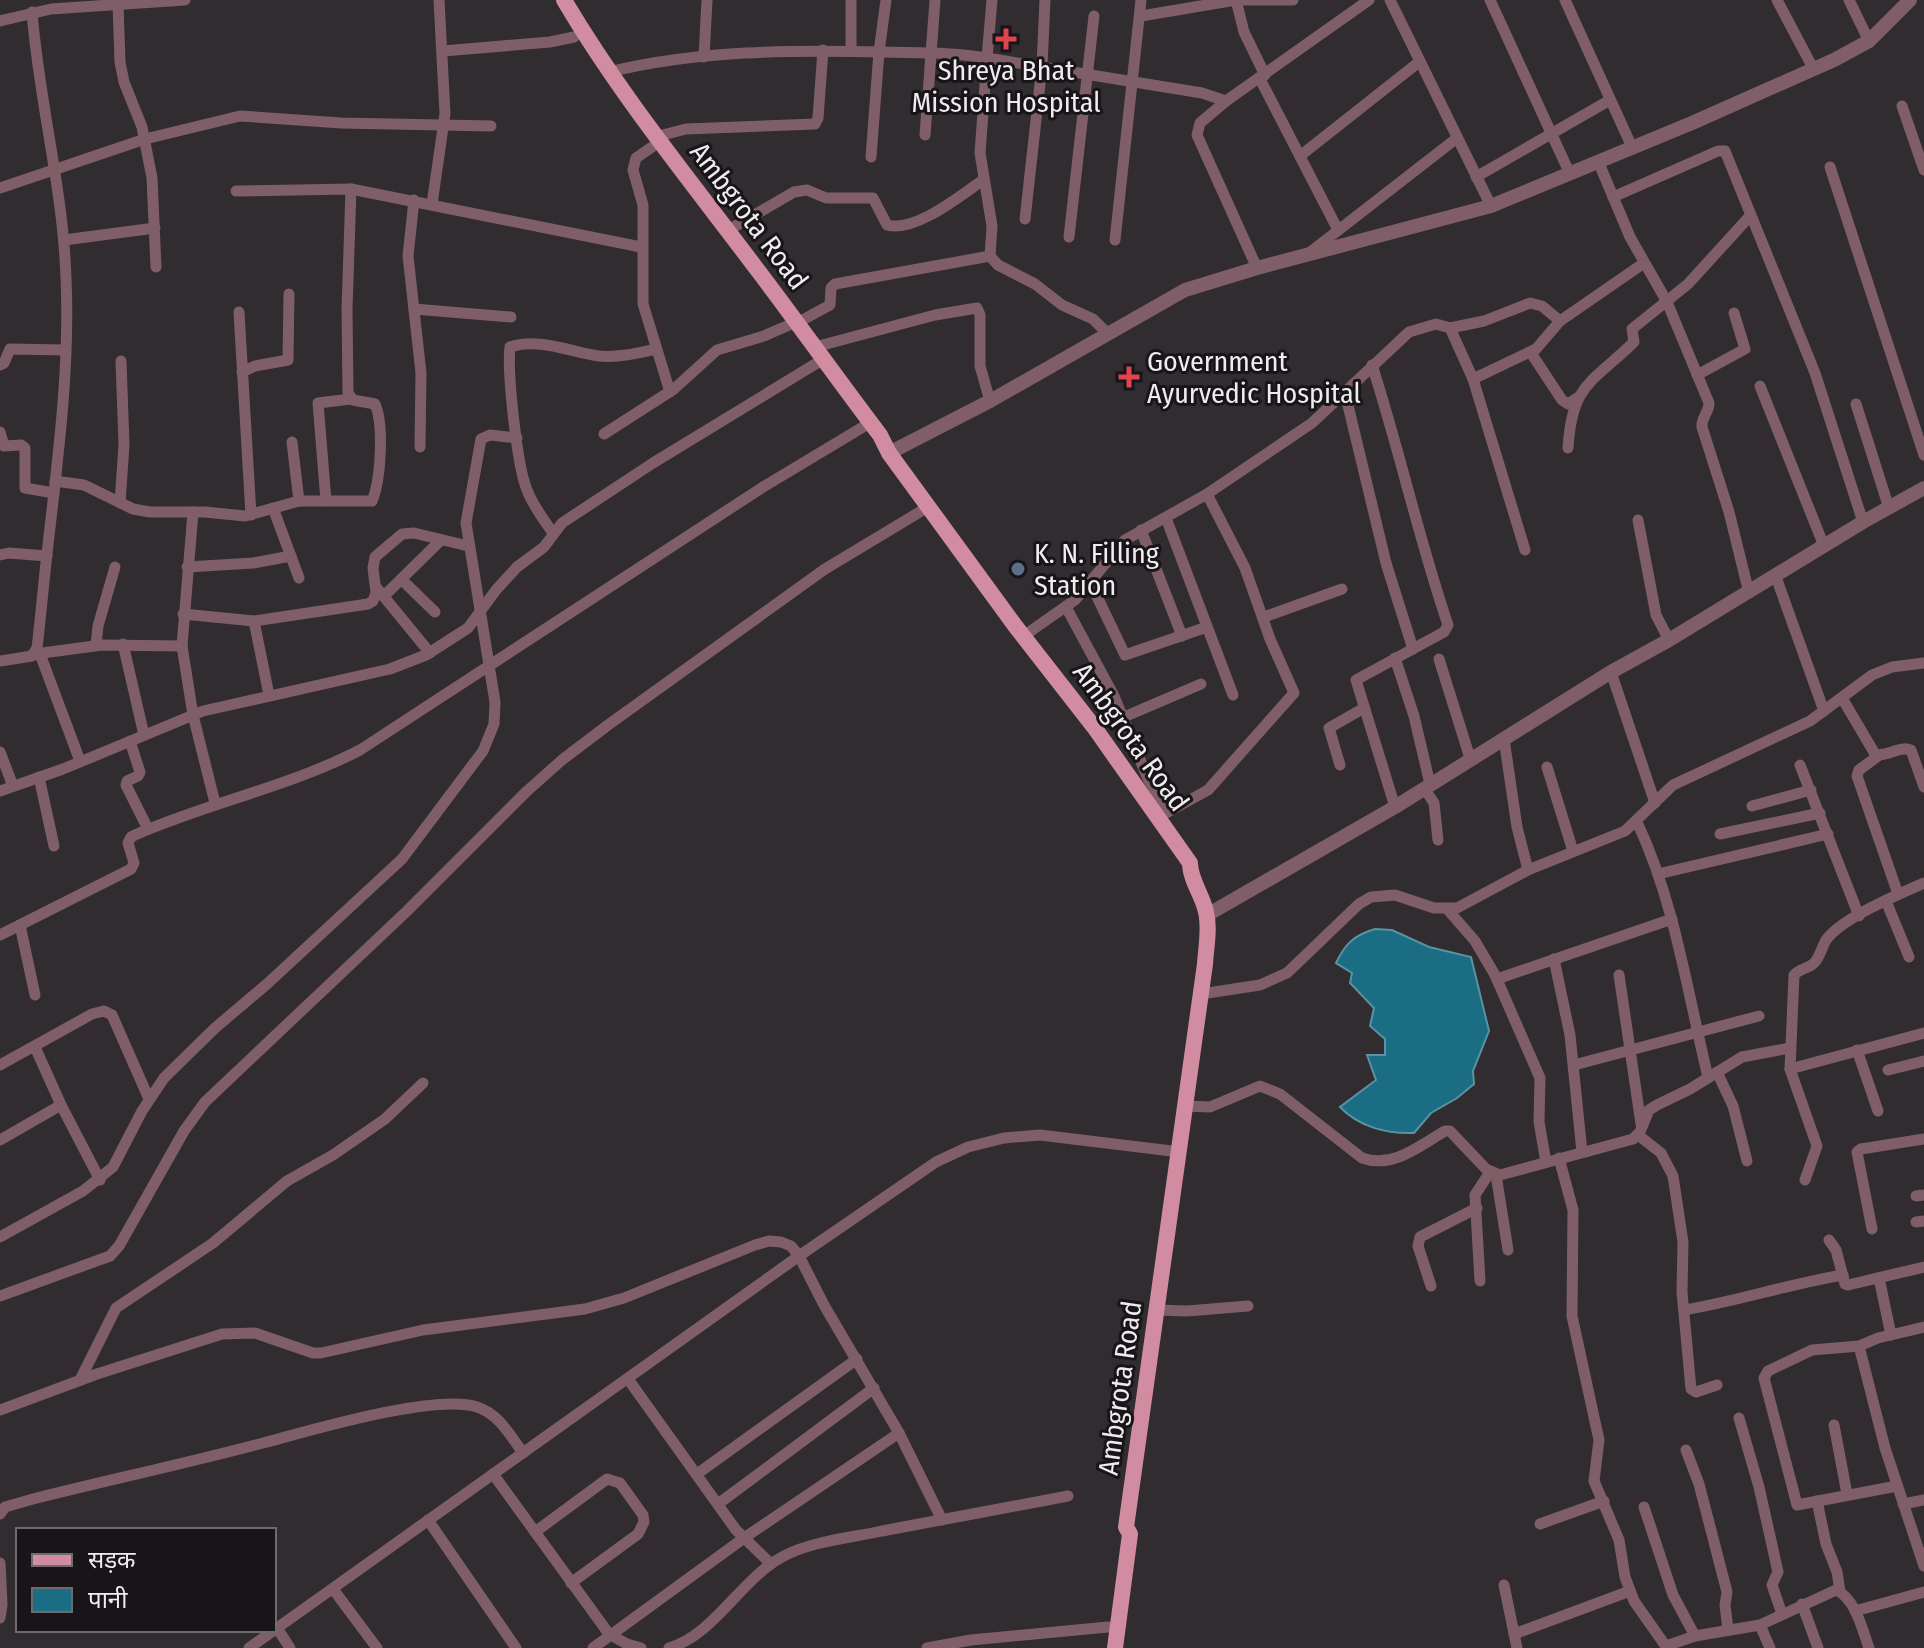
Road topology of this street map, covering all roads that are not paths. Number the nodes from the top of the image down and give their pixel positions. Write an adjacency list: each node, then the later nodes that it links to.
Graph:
1 (175, 0): 2 (street); 22 (street)
2 (185, 0)
3 (439, 0): 31 (street)
4 (551, 0): 27 (main road)
5 (564, 0): 39 (main road, Ambgrota Road)
6 (707, 0): 34 (street)
7 (851, 0): 30 (street)
8 (886, 0): 32 (street)
9 (935, 0): 33 (street)
10 (992, 0): 35 (street)
11 (1045, 0): 37 (street)
12 (1141, 0): 25 (street)
13 (1236, 0): 14 (street); 25 (street); 41 (street)
14 (1293, 0)
15 (1369, 0): 41 (street)
16 (1390, 0): 36 (street)
17 (1490, 0): 48 (street)
18 (1565, 0): 43 (street)
19 (1777, 0): 38 (street)
20 (1849, 0): 28 (street)
21 (1910, 0): 28 (street)
22 (118, 4): 23 (street); 51 (street)
23 (32, 12): 26 (street); 58 (street)
24 (1094, 16): 40 (street)
25 (1141, 16): 42 (street)
26 (0, 21)
27 (574, 37): 31 (street); 52 (main road)
28 (1869, 41): 38 (street)
29 (823, 50): 30 (street); 34 (street); 52 (street)
30 (851, 50): 32 (street)
31 (443, 51): 46 (street)
32 (879, 52): 33 (street); 55 (street)
33 (930, 53): 35 (street); 49 (street)
34 (704, 57): 39 (street)
35 (987, 58): 37 (street); 62 (street)
36 (1419, 62): 50 (street); 54 (street)
37 (1042, 66): 40 (street); 71 (street)
38 (1813, 68): 53 (street)
39 (609, 72): 52 (main road, Ambgrota Road)
40 (1088, 74): 42 (street); 75 (street)
41 (1262, 77): 44 (street); 54 (street)
42 (1131, 81): 44 (street); 77 (street)
43 (1610, 100): 48 (street); 53 (street)
44 (1226, 101): 83 (street)
45 (1902, 106): 59 (street)
46 (445, 125): 47 (street); 51 (street); 68 (street)
47 (491, 126)
48 (1550, 134): 60 (street); 61 (street)
49 (925, 135)
50 (1457, 138): 61 (street); 73 (street)
51 (145, 139): 58 (street); 72 (street)
52 (654, 142): 74 (main road, Ambgrota Road); 78 (street); 91 (main road)
53 (1632, 147): 56 (street)
54 (1300, 156): 73 (street)
55 (871, 157)
56 (1598, 161): 60 (street); 65 (street)
57 (1830, 167): 119 (street)
58 (55, 168): 63 (street); 76 (street)
59 (1924, 170)
60 (1570, 174): 69 (street)
61 (1476, 177): 69 (street)
62 (983, 180): 74 (street); 80 (street)
63 (0, 188)
64 (351, 189): 66 (street); 67 (street); 108 (street)
65 (1610, 189): 70 (street); 81 (street)
66 (236, 191)
67 (414, 200): 68 (street); 86 (street)
68 (432, 204): 78 (street)
69 (1491, 206): 79 (street)
70 (1750, 216): 85 (street); 133 (street)
71 (1025, 219)
72 (155, 228): 76 (street); 82 (street)
73 (1338, 230): 79 (street)
74 (727, 231): 91 (main road, Ambgrota Road)
75 (1069, 237)
76 (64, 240): 95 (street)
77 (1115, 240)
78 (641, 247): 94 (street)
79 (1306, 255): 83 (street)
80 (990, 256): 91 (street); 93 (street)
81 (1644, 263): 85 (street); 90 (street)
82 (156, 267)
83 (1257, 268): 93 (street)
84 (289, 294): 101 (street)
85 (1667, 302): 102 (street); 107 (street)
86 (414, 309): 89 (street); 116 (street)
87 (239, 312): 101 (street)
88 (1734, 313): 102 (street)
89 (511, 317)
90 (1560, 321): 92 (street); 96 (street)
91 (793, 324): 97 (main road, Ambgrota Road); 105 (street)
92 (1450, 328): 100 (street); 103 (street)
93 (1108, 334): 109 (street)
94 (656, 349): 105 (street); 114 (street)
95 (65, 350): 99 (street); 120 (street)
96 (1531, 353): 103 (street); 107 (street)
97 (816, 355): 109 (street); 111 (main road); 118 (main road, Ambgrota Road); 135 (street)
98 (121, 361): 125 (street)
99 (0, 365)
100 (1372, 365): 106 (street); 165 (street)
101 (242, 372): 130 (street)
102 (1697, 375): 151 (street)
103 (1473, 379): 139 (street)
104 (1760, 386): 138 (street)
105 (670, 392): 113 (street)
106 (1345, 393): 122 (street); 165 (street)
107 (1578, 398): 117 (street)
108 (351, 399): 124 (street); 124 (street)
109 (990, 401): 118 (street)
110 (1856, 404): 128 (street)
111 (863, 427): 118 (main road); 172 (street)
112 (0, 432): 120 (street)
113 (604, 434)
114 (517, 438): 135 (street); 137 (street)
115 (292, 442): 123 (street)
116 (420, 447)
117 (1568, 448)
118 (886, 449): 126 (main road, Ambgrota Road)
119 (1924, 455)
120 (55, 487): 125 (street); 141 (street)
121 (1924, 488): 128 (street)
122 (1207, 494): 131 (street); 156 (street)
123 (299, 501): 124 (street); 127 (street)
124 (326, 501)
125 (120, 503): 129 (street)
126 (928, 507): 159 (main road, Ambgrota Road); 269 (street)
127 (273, 508): 130 (street); 142 (street)
128 (1889, 508): 133 (street)
129 (193, 512): 130 (street); 144 (street)
130 (251, 515)
131 (1166, 518): 134 (street); 158 (street)
132 (1638, 520): 161 (street)
133 (1863, 522): 138 (street)
134 (1141, 530): 148 (street); 160 (street)
135 (553, 533): 154 (street)
136 (441, 540): 137 (street); 147 (street); 150 (street)
137 (468, 546): 154 (street)
138 (1824, 546): 145 (street)
139 (1525, 550)
140 (0, 555): 141 (street)
141 (47, 556): 167 (street)
142 (291, 556): 144 (street); 146 (street)
143 (115, 567): 163 (street)
144 (187, 567): 155 (street)
145 (1776, 577): 151 (street); 179 (street)
146 (299, 578)
147 (401, 579): 150 (street); 153 (street)
148 (1090, 582): 152 (street); 160 (street)
149 (1342, 589): 156 (street)
150 (380, 592): 157 (street); 166 (street)
151 (1749, 593): 161 (street)
152 (1066, 607): 159 (street); 181 (street)
153 (435, 612)
154 (479, 612): 166 (street); 172 (street)
155 (183, 614): 157 (street); 164 (street)
156 (1264, 617): 203 (street)
157 (254, 621): 175 (street)
158 (1207, 627): 160 (street); 176 (street)
159 (1022, 633): 203 (main road, Ambgrota Road); 211 (main road)
160 (1182, 636)
161 (1669, 640): 173 (street)
162 (123, 644): 163 (street); 164 (street); 182 (street)
163 (96, 645): 167 (street)
164 (182, 646): 180 (street)
165 (1413, 649): 168 (street)
166 (430, 653): 175 (street)
167 (38, 654): 170 (street); 188 (street)
168 (1395, 658): 178 (street); 194 (street)
169 (1439, 659): 187 (street)
170 (0, 661)
171 (1924, 663): 177 (street)
172 (490, 664): 198 (street); 243 (street)
173 (1611, 672): 183 (street); 199 (street)
174 (1201, 684): 181 (street)
175 (269, 695): 180 (street)
176 (1233, 695)
177 (1842, 698): 179 (street); 186 (street)
178 (1364, 708): 189 (street); 201 (street)
179 (1824, 711): 199 (street)
180 (193, 715): 182 (street); 198 (street)
181 (1124, 717): 203 (street)
182 (144, 735): 184 (street)
183 (1504, 739): 187 (street); 212 (street)
184 (130, 741): 188 (street); 205 (street)
185 (0, 752): 193 (street)
186 (1878, 756): 195 (street); 215 (street)
187 (1470, 758): 194 (street)
188 (80, 761): 192 (street)
189 (1340, 765)
190 (1800, 765): 196 (street)
191 (1547, 767): 210 (street)
192 (39, 777): 193 (street); 209 (street)
193 (13, 786): 197 (street)
194 (1427, 786): 201 (street); 208 (street)
195 (1924, 787)
196 (1811, 790): 200 (street); 202 (street)
197 (0, 791)
198 (215, 803): 205 (street)
199 (1655, 803): 204 (street)
200 (1752, 806)
201 (1395, 807): 218 (street)
202 (1820, 813): 206 (street); 207 (street)
203 (1162, 814): 211 (main road, Ambgrota Road)
204 (1637, 822): 210 (street); 213 (street)
205 (148, 829): 221 (street)
206 (1720, 834)
207 (1828, 834): 213 (street); 219 (street)
208 (1438, 840)
209 (54, 846)
210 (1573, 851): 212 (street)
211 (1190, 870): 218 (main road, Ambgrota Road)
212 (1528, 870): 217 (street)
213 (1658, 874): 220 (street)
214 (1924, 883): 215 (street)
215 (1898, 894): 216 (street)
216 (1886, 901): 219 (street); 223 (street)
217 (1448, 910): 226 (street); 227 (street)
218 (1207, 915): 227 (main road, Ambgrota Road)
219 (1859, 916): 233 (street)
220 (1672, 919): 224 (street); 230 (street)
221 (20, 925): 222 (street); 228 (street)
222 (0, 935)
223 (1909, 957)
224 (1554, 959): 226 (street); 238 (street)
225 (1619, 975): 234 (street)
226 (1497, 979): 254 (street)
227 (1201, 994): 245 (main road, Ambgrota Road)
228 (35, 995)
229 (1759, 1016): 230 (street)
230 (1697, 1031): 234 (street); 241 (street)
231 (1924, 1033): 235 (street)
232 (35, 1047): 237 (street); 243 (street); 244 (street)
233 (1790, 1048): 239 (street); 241 (street)
234 (1631, 1050): 238 (street); 247 (street)
235 (1857, 1050): 239 (street); 246 (street)
236 (1924, 1061): 240 (street)
237 (0, 1065)
238 (1574, 1065): 251 (street)
239 (1790, 1069): 257 (street)
240 (1888, 1070)
241 (1713, 1074): 247 (street); 253 (street)
242 (423, 1083): 278 (street)
243 (149, 1099): 256 (street)
244 (61, 1105): 249 (street); 256 (street)
245 (1185, 1106): 250 (main road, Ambgrota Road); 255 (street)
246 (1878, 1111)
247 (1640, 1132): 251 (street); 272 (street)
248 (1924, 1139): 259 (street)
249 (0, 1140)
250 (1180, 1152): 263 (street); 271 (main road, Ambgrota Road)
251 (1582, 1152): 252 (street)
252 (1559, 1158): 254 (street); 293 (street)
253 (1747, 1161)
254 (1546, 1162): 255 (street)
255 (1493, 1173): 258 (street); 262 (street)
256 (100, 1180): 260 (street)
257 (1805, 1180)
258 (1477, 1208): 267 (street); 268 (street)
259 (1872, 1229)
260 (0, 1237)
261 (1829, 1240): 265 (street)
262 (1508, 1250)
263 (799, 1256): 276 (street); 277 (street); 278 (street)
264 (1924, 1267): 266 (street)
265 (1843, 1275): 266 (street); 272 (street)
266 (1879, 1278): 274 (street)
267 (1480, 1281)
268 (1431, 1286)
269 (0, 1296)
270 (1248, 1306): 271 (street)
271 (1157, 1310): 302 (main road, Ambgrota Road)
272 (1684, 1310): 279 (street)
273 (1924, 1327): 274 (street)
274 (1891, 1335): 275 (street)
275 (1859, 1346): 289 (street); 294 (street)
276 (857, 1359): 280 (street); 288 (street)
277 (628, 1379): 286 (street); 288 (street)
278 (80, 1380): 281 (street)
279 (1717, 1385)
280 (874, 1388): 284 (street); 295 (street)
281 (0, 1410)
282 (1739, 1418): 317 (street)
283 (1834, 1425): 290 (street)
284 (899, 1433): 300 (street); 304 (street)
285 (1686, 1450): 322 (street)
286 (523, 1453): 287 (street); 298 (street)
287 (493, 1474): 299 (street); 303 (street)
288 (697, 1474): 295 (street)
289 (1897, 1486): 290 (street); 296 (street)
290 (1847, 1494): 294 (street)
291 (1068, 1496): 300 (street)
292 (1924, 1500): 296 (street)
293 (1604, 1501): 301 (street); 312 (street)
294 (1817, 1501): 313 (street)
295 (718, 1504): 304 (street)
296 (1903, 1504): 305 (street)
297 (1644, 1507): 326 (street)
298 (0, 1514)
299 (428, 1520): 311 (street); 332 (street)
300 (942, 1520): 307 (street)
301 (1540, 1524)
302 (1126, 1527): 320 (main road); 338 (main road, Ambgrota Road)
303 (535, 1532): 309 (street); 309 (street)
304 (744, 1538): 307 (street); 324 (street)
305 (1921, 1547): 308 (street)
306 (0, 1563): 318 (street)
307 (771, 1564): 335 (street)
308 (1924, 1566)
309 (571, 1583): 324 (street)
310 (1504, 1585): 325 (street)
311 (333, 1589): 321 (street); 331 (street)
312 (1630, 1591): 325 (street); 328 (street)
313 (1840, 1591): 315 (street); 316 (street)
314 (1924, 1592): 316 (street)
315 (1802, 1604): 317 (street); 341 (street)
316 (1855, 1611): 342 (street)
317 (1782, 1614): 319 (street)
318 (0, 1618)
319 (1760, 1625): 322 (street); 340 (street)
320 (1108, 1627): 327 (street); 337 (main road)
321 (277, 1628): 330 (street)
322 (1728, 1630): 326 (street)
323 (271, 1632): 329 (street)
324 (609, 1634): 333 (street); 334 (street)
325 (1514, 1634): 339 (street)
326 (1695, 1636): 328 (street)
327 (1012, 1642): 336 (street)
328 (1667, 1647)
329 (249, 1648)
330 (290, 1648)
331 (377, 1648)
332 (516, 1648)
333 (593, 1648)
334 (641, 1648)
335 (669, 1648)
336 (927, 1648)
337 (1105, 1648)
338 (1115, 1648)
339 (1517, 1648)
340 (1770, 1648)
341 (1818, 1648)
342 (1869, 1648)

